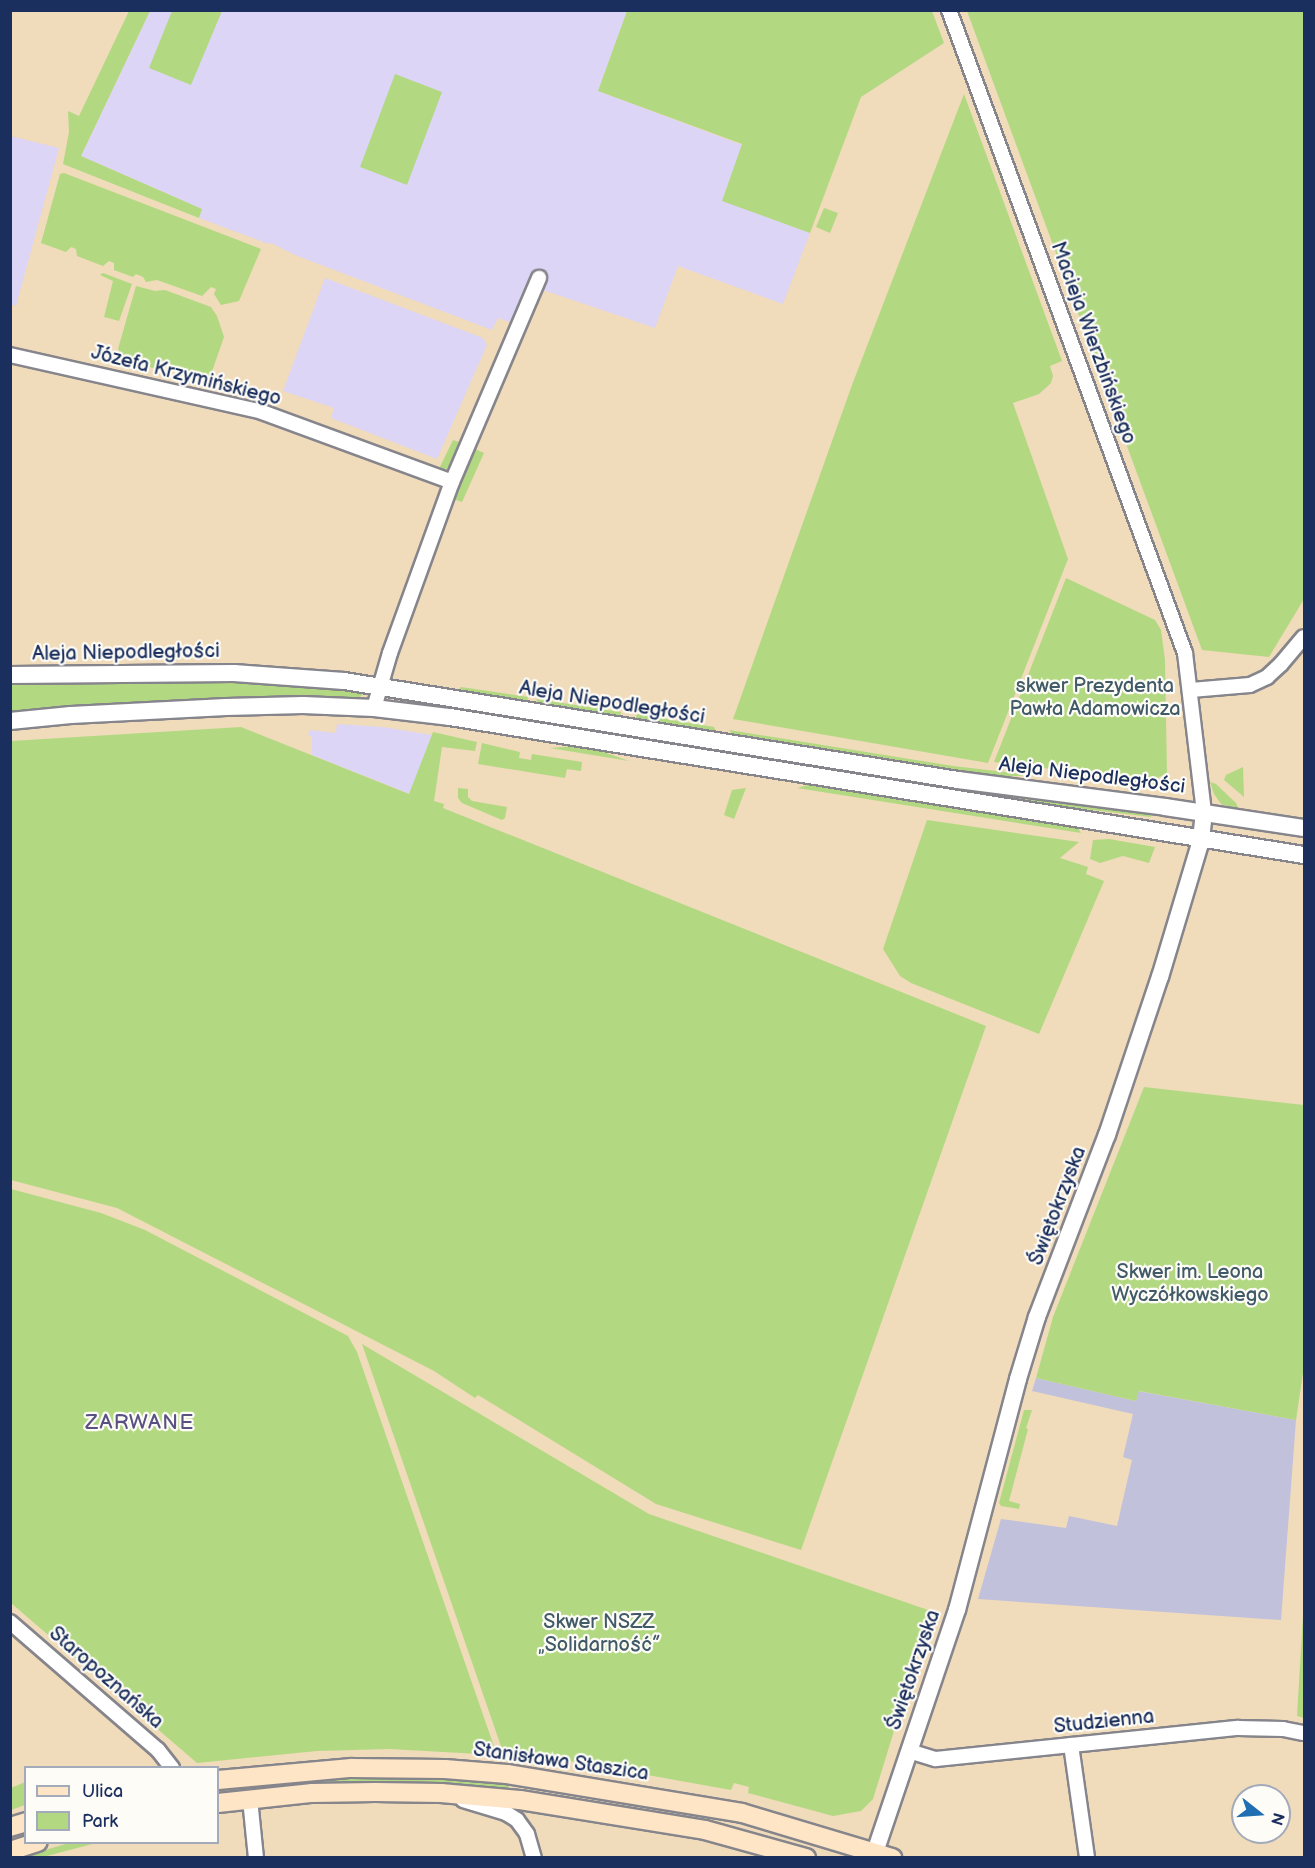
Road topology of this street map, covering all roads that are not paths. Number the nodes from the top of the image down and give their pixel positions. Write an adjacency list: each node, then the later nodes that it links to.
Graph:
1 (949, 10): 8 (street, Macieja Wierzbińskiego)
2 (539, 278): 4 (street)
3 (10, 355): 4 (street, Józefa Krzymińskiego)
4 (452, 482): 7 (street)
5 (1305, 637): 8 (street)
6 (10, 675): 7 (street, Aleja Niepodległości)
7 (379, 686): 9 (street); 11 (street, Aleja Niepodległości)
8 (1191, 690): 11 (street, Świętokrzyska)
9 (374, 708): 10 (street, Aleja Niepodległości); 13 (street, Aleja Niepodległości)
10 (10, 721)
11 (1204, 812): 12 (street, Aleja Niepodległości); 13 (street, Świętokrzyska)
12 (1305, 828)
13 (1201, 840): 14 (street, Aleja Niepodległości); 18 (street, Świętokrzyska)
14 (1305, 855)
15 (10, 1622): 19 (street, Staropoznańska)
16 (1305, 1733): 17 (street, Studzienna)
17 (1071, 1745): 18 (street, Studzienna); 31 (street)
18 (909, 1751): 26 (street, Świętokrzyska)
19 (171, 1766)
20 (219, 1780): 26 (main road, Stanisława Staszica)
21 (441, 1793): 22 (main road); 28 (street); 29 (main road)
22 (250, 1799): 23 (main road); 27 (street)
23 (219, 1803)
24 (32, 1844): 25 (main road)
25 (10, 1851)
26 (874, 1855): 30 (main road, Stanisława Staszica)
27 (256, 1857)
28 (534, 1857)
29 (806, 1857)
30 (892, 1857)
31 (1088, 1857)

